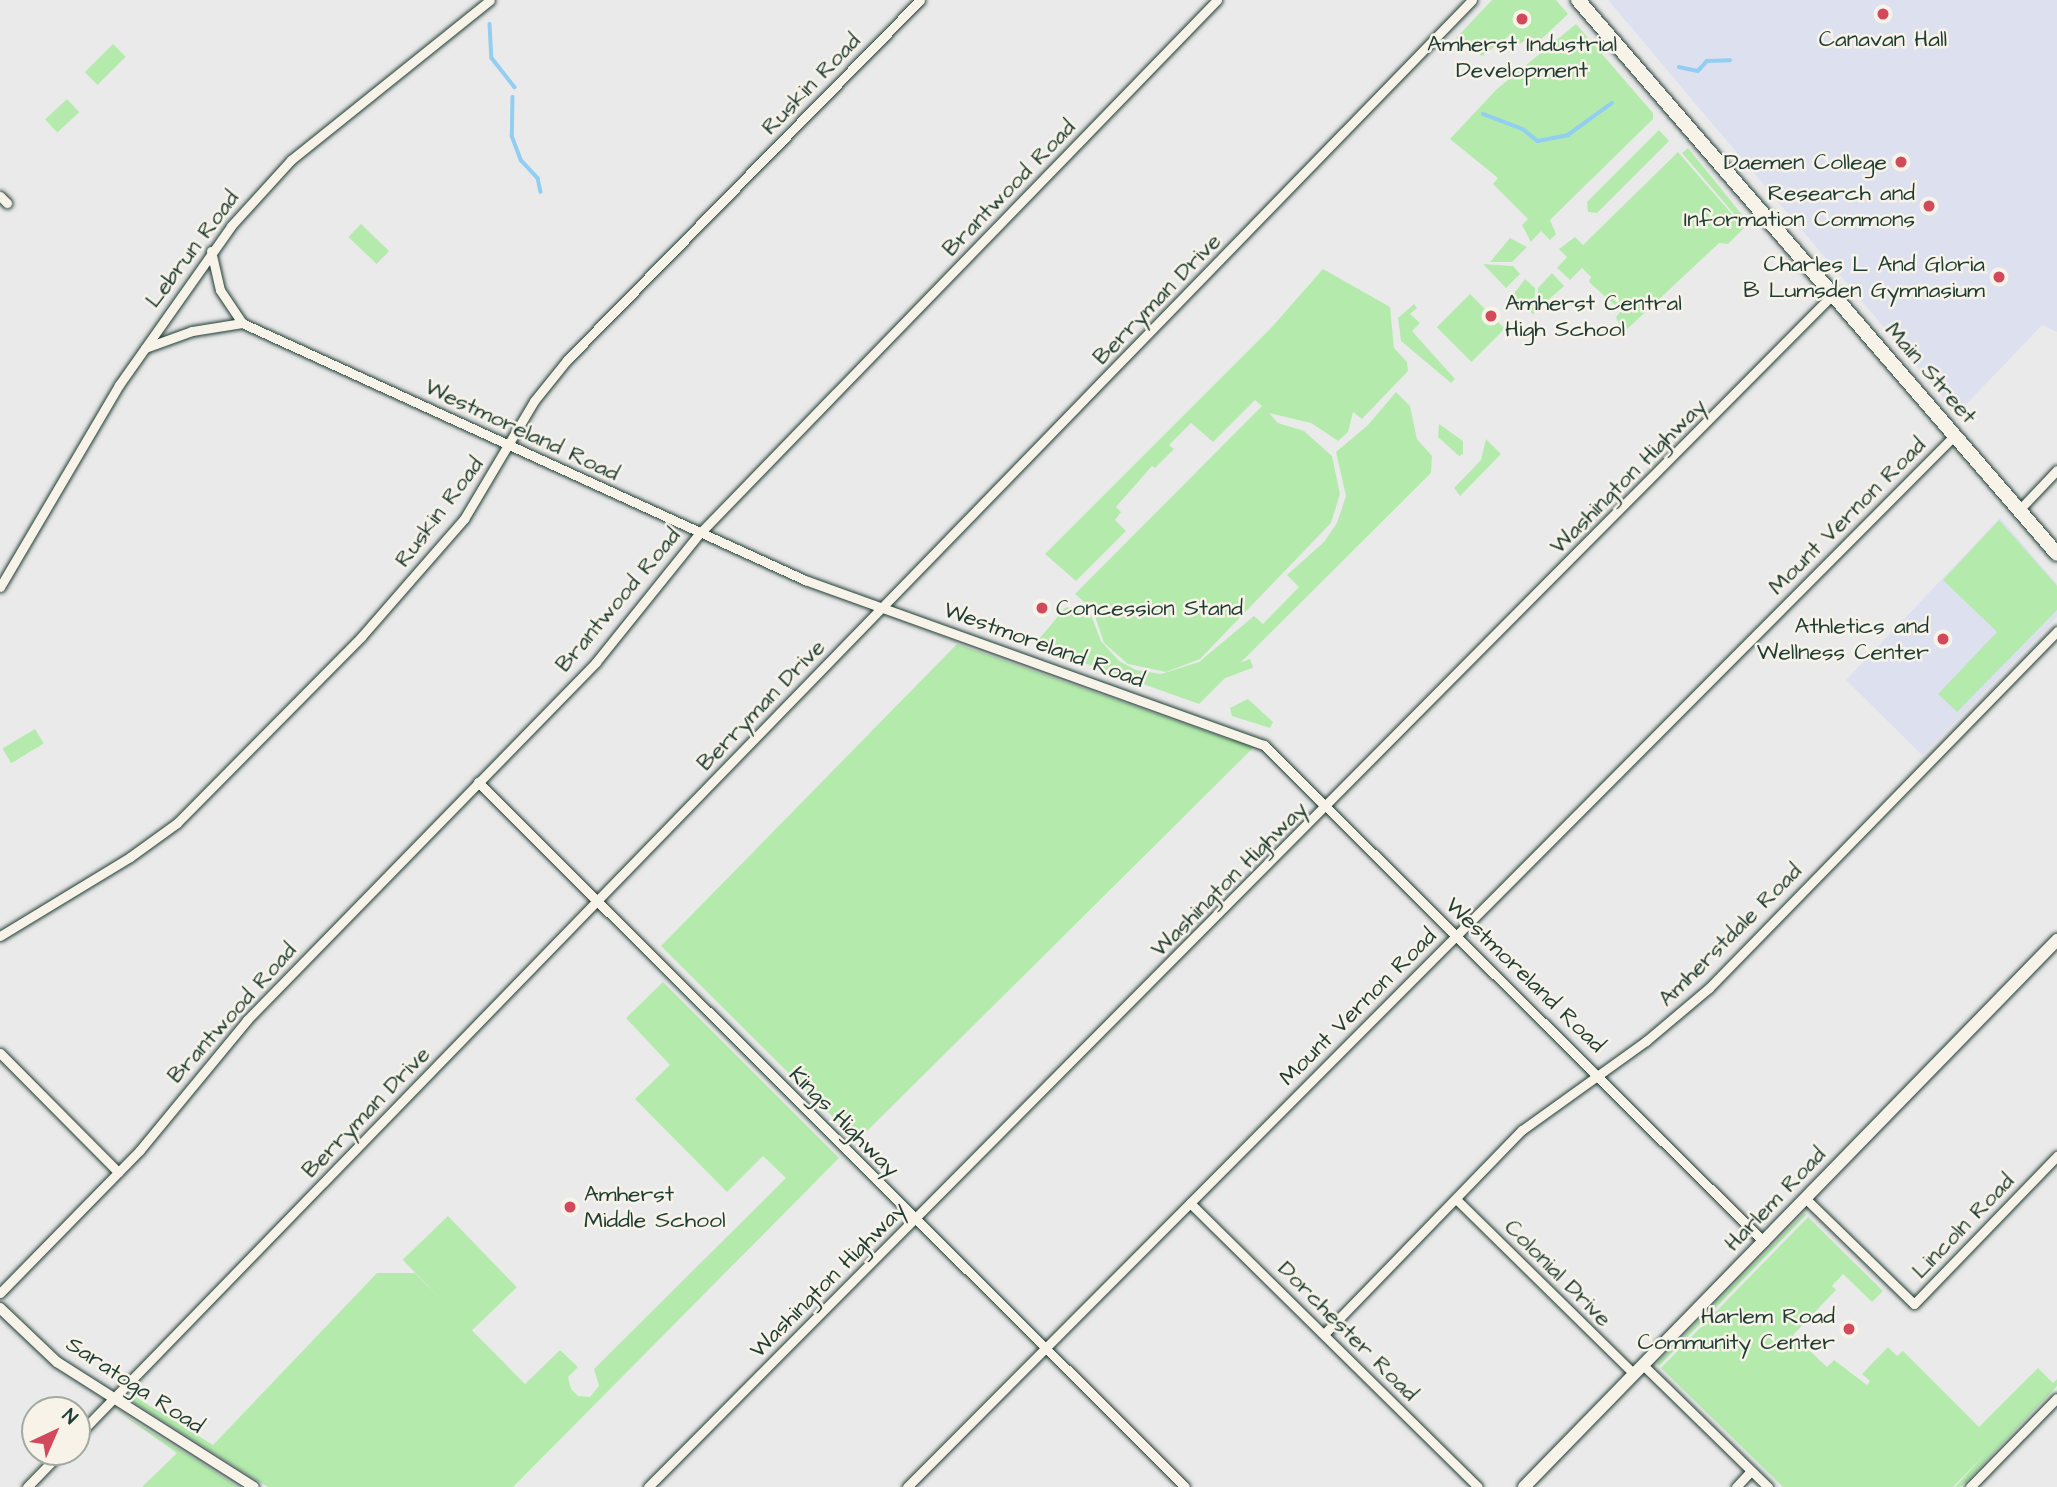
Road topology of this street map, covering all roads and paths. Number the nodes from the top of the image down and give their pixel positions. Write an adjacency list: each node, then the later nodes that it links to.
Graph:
1 (489, 0): 6 (street, Lebrun Road)
2 (920, 0): 11 (street, Ruskin Road)
3 (1217, 0): 14 (street, Brantwood Road)
4 (1472, 0): 17 (street, Berryman Drive)
5 (1577, 0): 7 (main road, Main Street)
6 (211, 251): 8 (street); 9 (street, Lebrun Road)
7 (1833, 294): 10 (main road, Main Street); 20 (street, Washington Highway)
8 (242, 323): 9 (street); 11 (street, Westmoreland Road)
9 (144, 349): 16 (street, Lebrun Road)
10 (1955, 435): 13 (main road, Main Street); 23 (street, Mount Vernon Road)
11 (509, 446): 14 (street, Westmoreland Road); 22 (street, Ruskin Road)
12 (2057, 470): 13 (street)
13 (2019, 510): 15 (main road, Main Street)
14 (699, 534): 17 (street, Westmoreland Road); 19 (street, Brantwood Road)
15 (2057, 554)
16 (0, 587)
17 (883, 607): 20 (street, Westmoreland Road); 21 (street, Berryman Drive)
18 (2057, 631): 26 (street, Amherstdale Road)
19 (478, 782): 21 (street, Kings Highway); 28 (street, Brantwood Road)
20 (1327, 807): 23 (street, Westmoreland Road); 32 (street, Washington Highway)
21 (597, 901): 32 (street, Kings Highway); 39 (street, Berryman Drive)
22 (0, 936)
23 (1457, 936): 26 (street, Westmoreland Road); 31 (street, Mount Vernon Road)
24 (2057, 940): 29 (main road, Harlem Road)
25 (0, 1053): 28 (street)
26 (1600, 1076): 30 (street, Amherstdale Road); 33 (street, Westmoreland Road)
27 (2057, 1156): 29 (street, Lincoln Road)
28 (118, 1172): 34 (street, Brantwood Road)
29 (1805, 1198): 33 (main road, Harlem Road)
30 (1456, 1199): 36 (street, Amherstdale Road); 38 (street, Colonial Drive)
31 (1190, 1203): 36 (street, Dorchester Road); 37 (street, Mount Vernon Road)
32 (916, 1220): 37 (street, Kings Highway); 46 (street, Washington Highway)
33 (1764, 1242): 38 (main road, Harlem Road)
34 (0, 1293)
35 (0, 1308): 39 (street, Saratoga Road)
36 (1324, 1334): 49 (street, Dorchester Road)
37 (1045, 1349): 47 (street, Mount Vernon Road); 48 (street, Kings Highway)
38 (1638, 1369): 43 (street, Colonial Drive); 50 (main road, Harlem Road)
39 (115, 1398): 41 (street, Berryman Drive); 45 (street, Saratoga Road)
40 (2057, 1398): 53 (street)
41 (91, 1422)
42 (47, 1466): 44 (street)
43 (1751, 1471): 51 (street); 52 (street, Colonial Drive)
44 (27, 1487)
45 (254, 1487)
46 (649, 1487)
47 (907, 1487)
48 (1185, 1487)
49 (1478, 1487)
50 (1524, 1487)
51 (1736, 1487)
52 (1768, 1487)
53 (1970, 1487)

